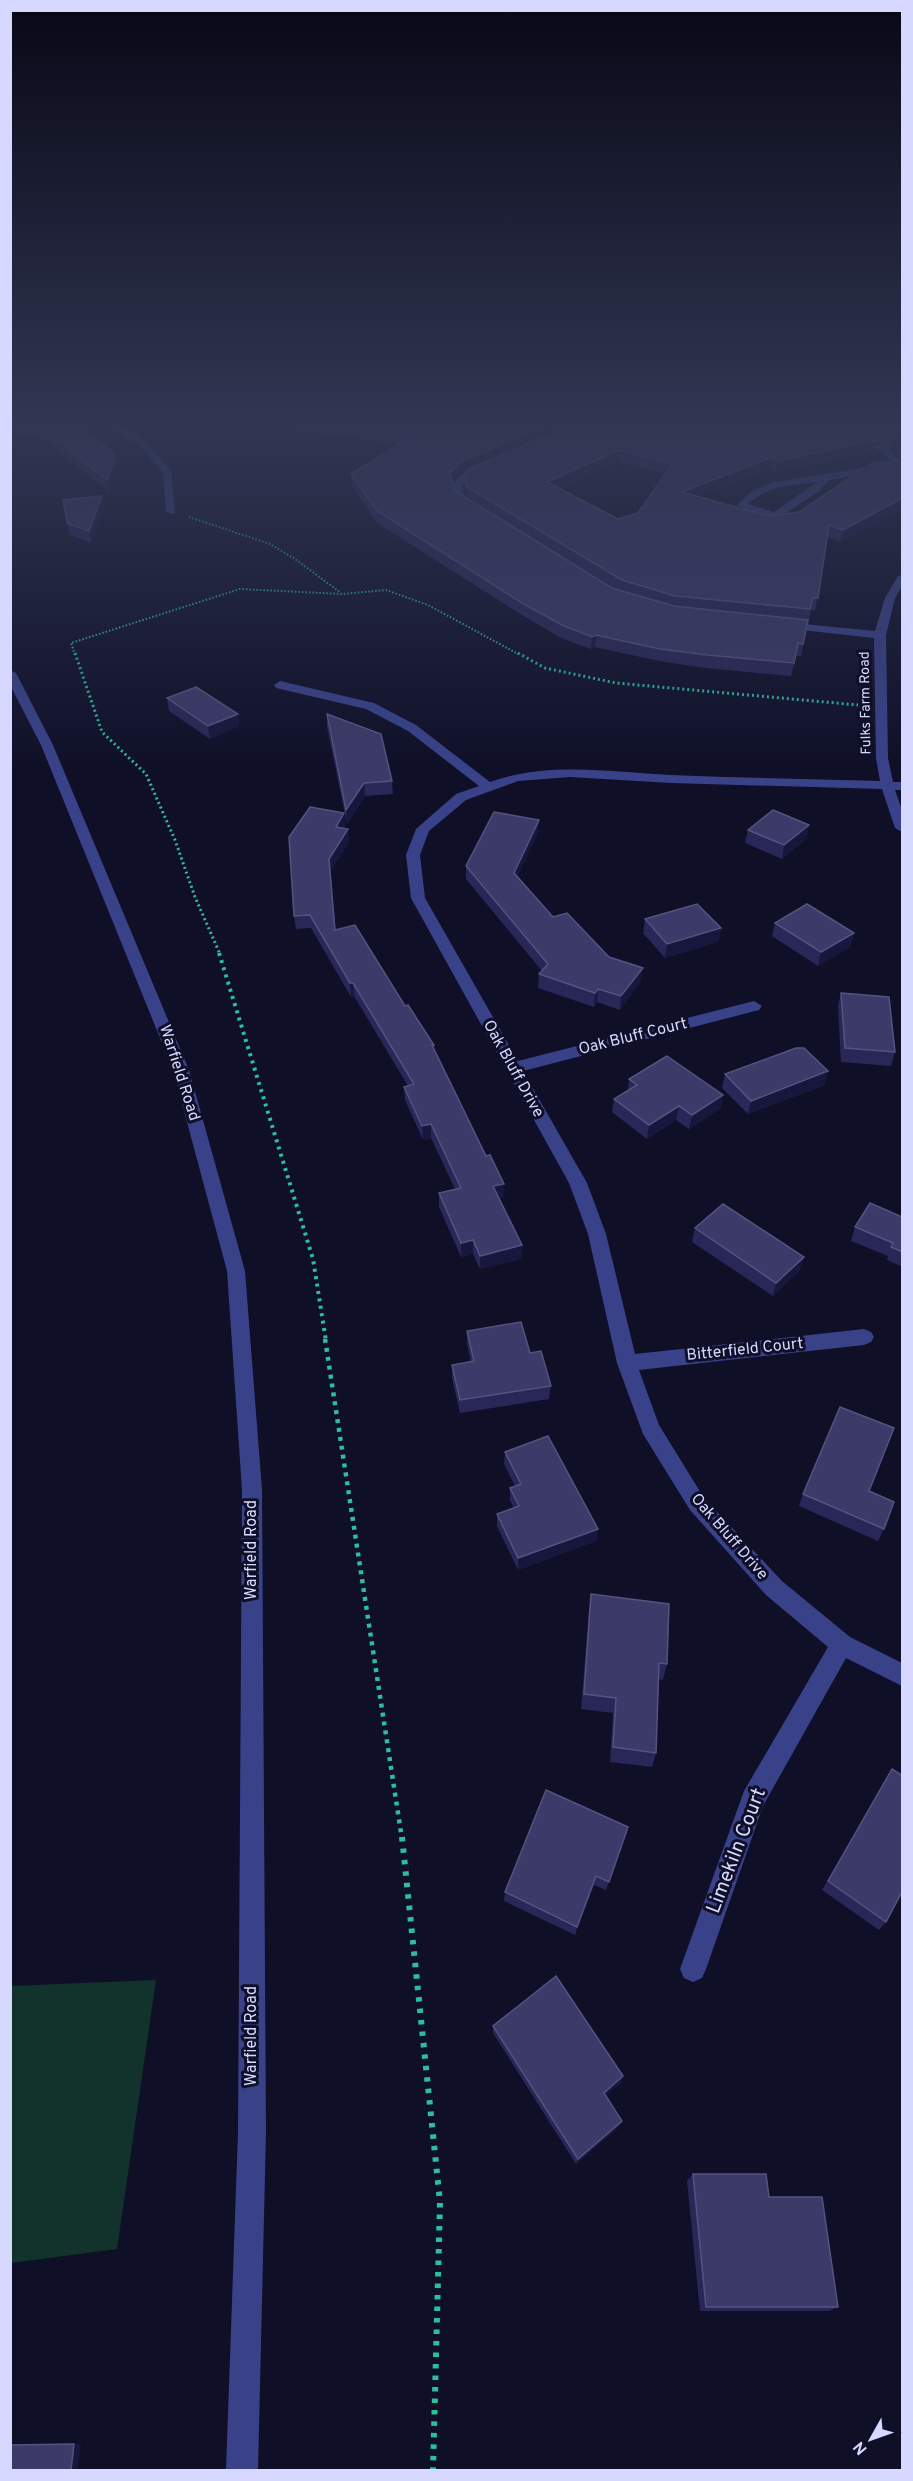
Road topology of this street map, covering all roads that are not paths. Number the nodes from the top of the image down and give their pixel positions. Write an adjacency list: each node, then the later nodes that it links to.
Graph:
1 (903, 578): 3 (street, Fulks Farm Road)
2 (777, 624): 3 (street)
3 (880, 635): 6 (street, Fulks Farm Road)
4 (10, 673): 16 (street, Warfield Road)
5 (280, 686): 7 (street)
6 (895, 786): 7 (street, Oak Bluff Drive); 8 (street, Fulks Farm Road)
7 (490, 788): 10 (street, Oak Bluff Drive)
8 (903, 828)
9 (754, 1006): 10 (street, Oak Bluff Court)
10 (512, 1068): 12 (street, Oak Bluff Drive)
11 (864, 1337): 12 (street, Bitterfield Court)
12 (627, 1363): 13 (street, Oak Bluff Drive)
13 (842, 1644): 14 (street, Oak Bluff Drive); 15 (street, Limekiln Court)
14 (903, 1675)
15 (693, 1969)
16 (242, 2470)

